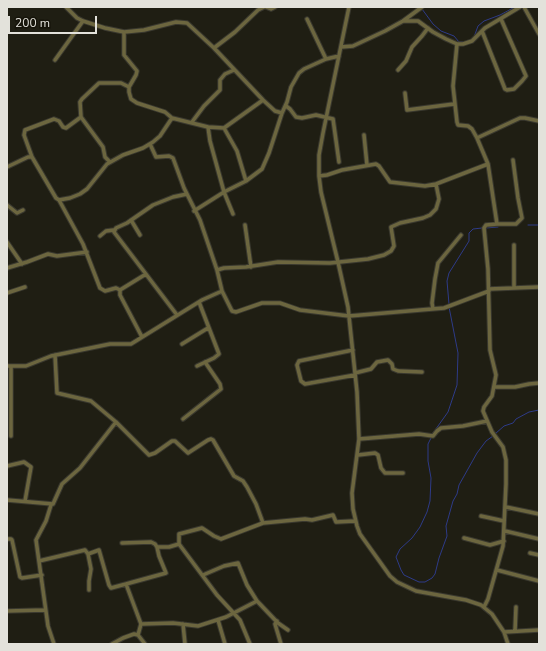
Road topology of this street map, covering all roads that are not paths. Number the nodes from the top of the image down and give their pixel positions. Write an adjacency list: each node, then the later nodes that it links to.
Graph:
1 (66, 7): 10 (street)
2 (265, 7): 3 (street); 18 (street)
3 (276, 7)
4 (350, 7): 17 (street)
5 (422, 7): 11 (street)
6 (520, 7): 8 (street)
7 (524, 7): 15 (street)
8 (501, 19): 13 (street); 13 (street)
9 (307, 20): 20 (street)
10 (82, 21): 14 (street); 21 (street)
11 (403, 21): 12 (street); 17 (street)
12 (428, 28): 16 (street); 23 (street)
13 (482, 31): 16 (street)
14 (124, 32): 18 (street); 24 (street)
15 (539, 34)
16 (457, 44): 27 (street)
17 (341, 47): 19 (street)
18 (214, 48): 22 (street)
19 (339, 56): 20 (street); 31 (street)
20 (326, 59): 28 (street)
21 (55, 60)
22 (234, 70): 26 (street); 34 (street)
23 (398, 70)
24 (129, 87): 30 (street); 32 (street)
25 (405, 93): 27 (street)
26 (263, 100): 29 (street); 36 (street)
27 (454, 104): 38 (street)
28 (286, 106): 29 (street); 31 (street)
29 (282, 113): 48 (street)
30 (81, 117): 40 (street); 42 (street)
31 (326, 117): 43 (street); 47 (street)
32 (172, 118): 34 (street); 39 (street)
33 (539, 121): 38 (street)
34 (192, 122): 35 (street)
35 (208, 127): 36 (street); 50 (street)
36 (224, 128): 48 (street)
37 (364, 135): 45 (street)
38 (477, 138): 44 (street)
39 (150, 144): 42 (street); 51 (street)
40 (32, 157): 46 (street); 52 (street)
41 (513, 160): 58 (street)
42 (110, 162): 52 (street)
43 (339, 162)
44 (488, 164): 49 (street); 58 (street)
45 (367, 165): 47 (street); 49 (street)
46 (7, 167)
47 (319, 176): 67 (street)
48 (246, 181): 50 (street)
49 (436, 184): 67 (street)
50 (224, 192): 55 (street); 56 (street)
51 (187, 194): 55 (street); 57 (street)
52 (59, 200): 66 (street)
53 (7, 205): 54 (street)
54 (23, 210)
55 (194, 211): 71 (street)
56 (233, 214)
57 (131, 220): 60 (street); 61 (street)
58 (497, 224): 77 (street)
59 (245, 225): 69 (street)
60 (114, 230): 63 (street); 72 (street)
61 (140, 235)
62 (461, 235): 81 (street)
63 (100, 236)
64 (7, 242): 68 (street)
65 (514, 245): 75 (street)
66 (87, 252): 68 (street); 76 (street)
67 (338, 262): 69 (street); 83 (street)
68 (22, 264): 70 (street)
69 (251, 267): 71 (street)
70 (7, 268)
71 (217, 270): 78 (street)
72 (146, 274): 76 (street); 82 (street)
73 (25, 287): 79 (street)
74 (539, 287): 75 (street)
75 (514, 288): 77 (street)
76 (120, 290): 85 (street)
77 (489, 290): 81 (street); 95 (street)
78 (222, 292): 80 (street); 83 (street)
79 (7, 293)
80 (199, 302): 82 (street); 84 (street)
81 (433, 309): 83 (street)
82 (177, 315): 85 (street)
83 (349, 316): 87 (street)
84 (208, 328): 86 (street); 89 (street)
85 (142, 336): 88 (street)
86 (182, 344)
87 (353, 350): 93 (street); 93 (street)
88 (54, 355): 90 (street); 98 (street)
89 (205, 362): 91 (street); 96 (street)
90 (9, 366): 99 (street)
91 (197, 366)
92 (422, 372): 93 (street)
93 (355, 374): 100 (street)
94 (539, 383): 95 (street)
95 (494, 387): 97 (street)
96 (183, 420)
97 (487, 421): 100 (street); 107 (street)
98 (116, 422): 106 (street); 112 (street)
99 (11, 436)
100 (360, 439): 101 (street)
101 (358, 455): 103 (street); 110 (street)
102 (7, 466): 105 (street)
103 (403, 474)
104 (7, 500): 105 (street)
105 (26, 501): 106 (street)
106 (51, 505): 124 (street)
107 (506, 507): 108 (street); 111 (street)
108 (539, 514)
109 (481, 516): 111 (street)
110 (355, 521): 112 (street); 132 (street)
111 (504, 521): 113 (street)
112 (263, 522): 119 (street)
113 (504, 531): 116 (street); 117 (street)
114 (464, 538): 117 (street)
115 (7, 539): 126 (street)
116 (539, 539)
117 (504, 541): 125 (street)
118 (122, 542): 120 (street)
119 (179, 544): 120 (street); 127 (street)
120 (157, 547): 129 (street)
121 (530, 553): 123 (street)
122 (88, 554): 124 (street); 129 (street); 130 (street)
123 (539, 555)
124 (39, 561): 126 (street)
125 (497, 570): 128 (street); 132 (street)
126 (42, 575): 134 (street)
127 (203, 575): 131 (street); 136 (street)
128 (539, 581)
129 (126, 584): 139 (street)
130 (89, 590)
131 (257, 602): 136 (street); 138 (street)
132 (484, 607): 144 (street)
133 (516, 607): 143 (street)
134 (45, 610): 135 (street); 146 (street)
135 (7, 611)
136 (233, 614): 137 (street); 151 (street)
137 (218, 620): 140 (street); 150 (street)
138 (277, 621): 141 (street); 152 (street)
139 (141, 624): 140 (street); 145 (street)
140 (183, 624): 149 (street)
141 (288, 630)
142 (539, 630): 143 (street)
143 (515, 631): 144 (street)
144 (504, 632): 153 (street)
145 (138, 635): 147 (street); 148 (street)
146 (54, 644)
147 (112, 644)
148 (145, 644)
149 (185, 644)
150 (225, 644)
151 (250, 644)
152 (281, 644)
153 (508, 644)

